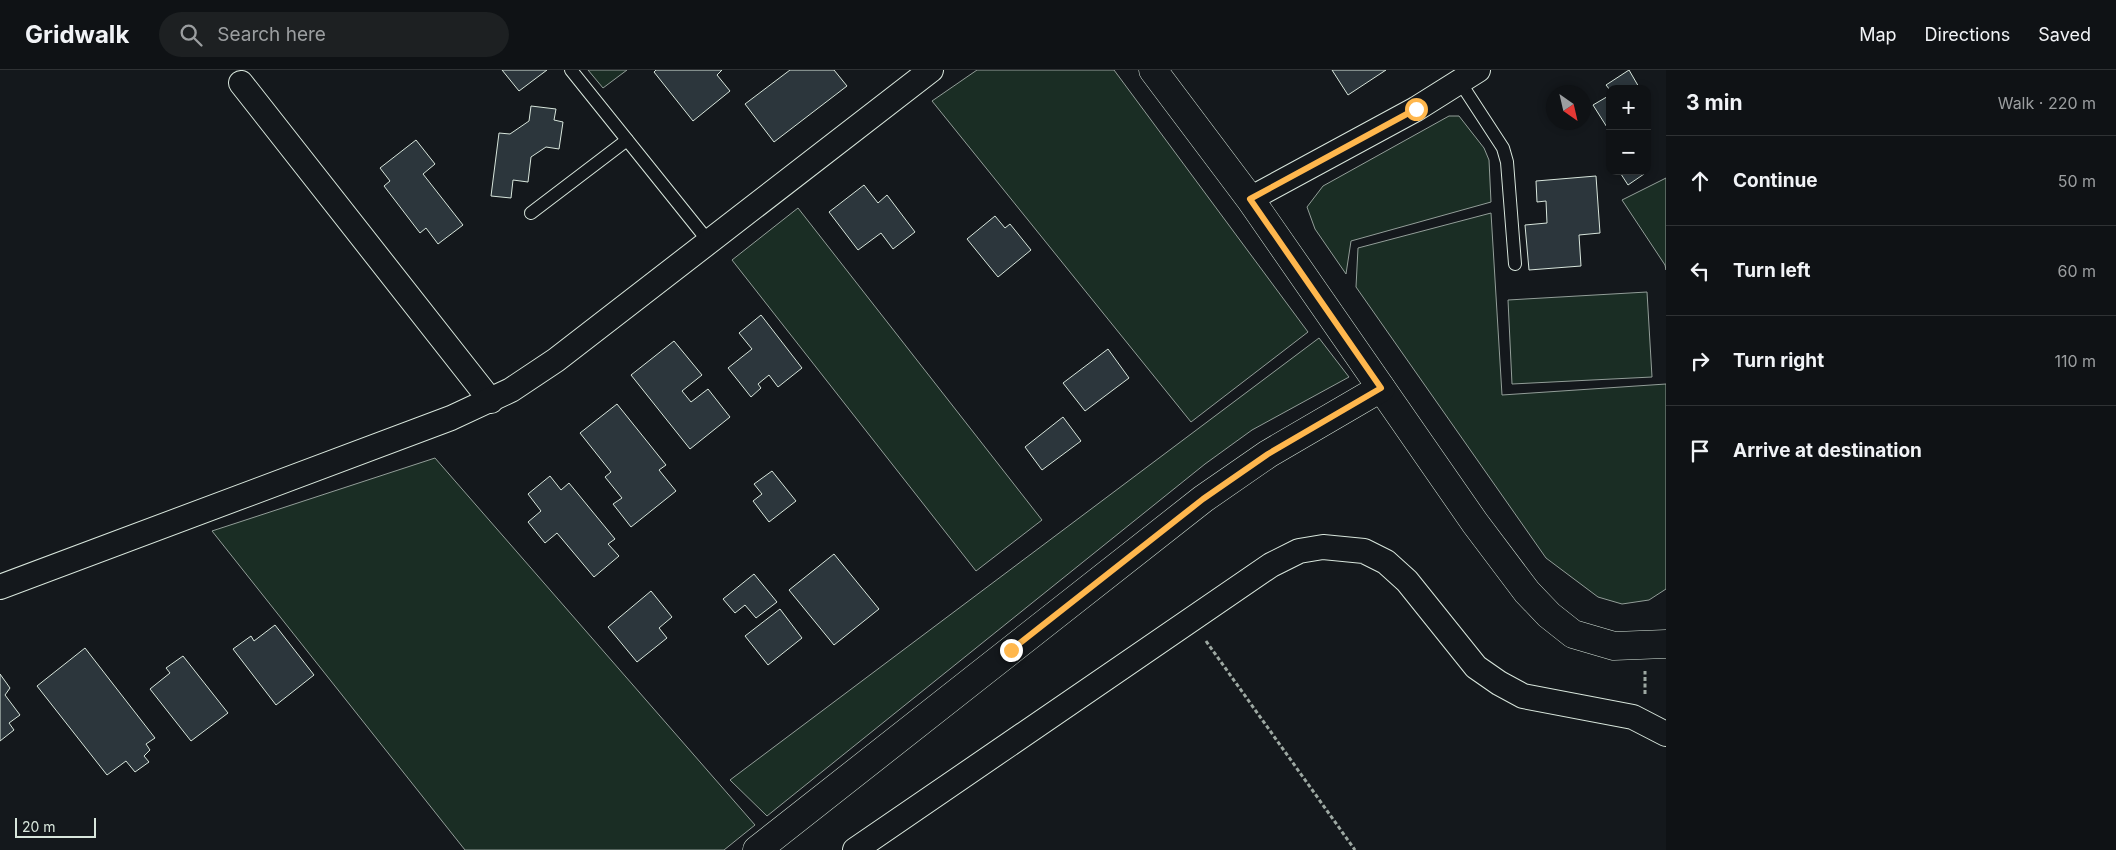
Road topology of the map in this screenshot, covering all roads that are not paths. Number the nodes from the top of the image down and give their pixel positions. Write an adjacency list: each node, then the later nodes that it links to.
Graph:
1 (571, 70): 6 (lane)
2 (931, 70): 9 (street)
3 (1153, 70): 7 (main road)
4 (1469, 76): 7 (street); 10 (lane)
5 (241, 83): 12 (street)
6 (627, 140): 8 (lane); 9 (lane)
7 (1250, 199): 11 (main road)
8 (531, 213)
9 (709, 242): 12 (street)
10 (1515, 264)
11 (1381, 388): 14 (main road); 16 (main road)
12 (491, 401): 13 (street)
13 (0, 587)
14 (1656, 645)
15 (1659, 730): 17 (street)
16 (757, 850)
17 (855, 850)

